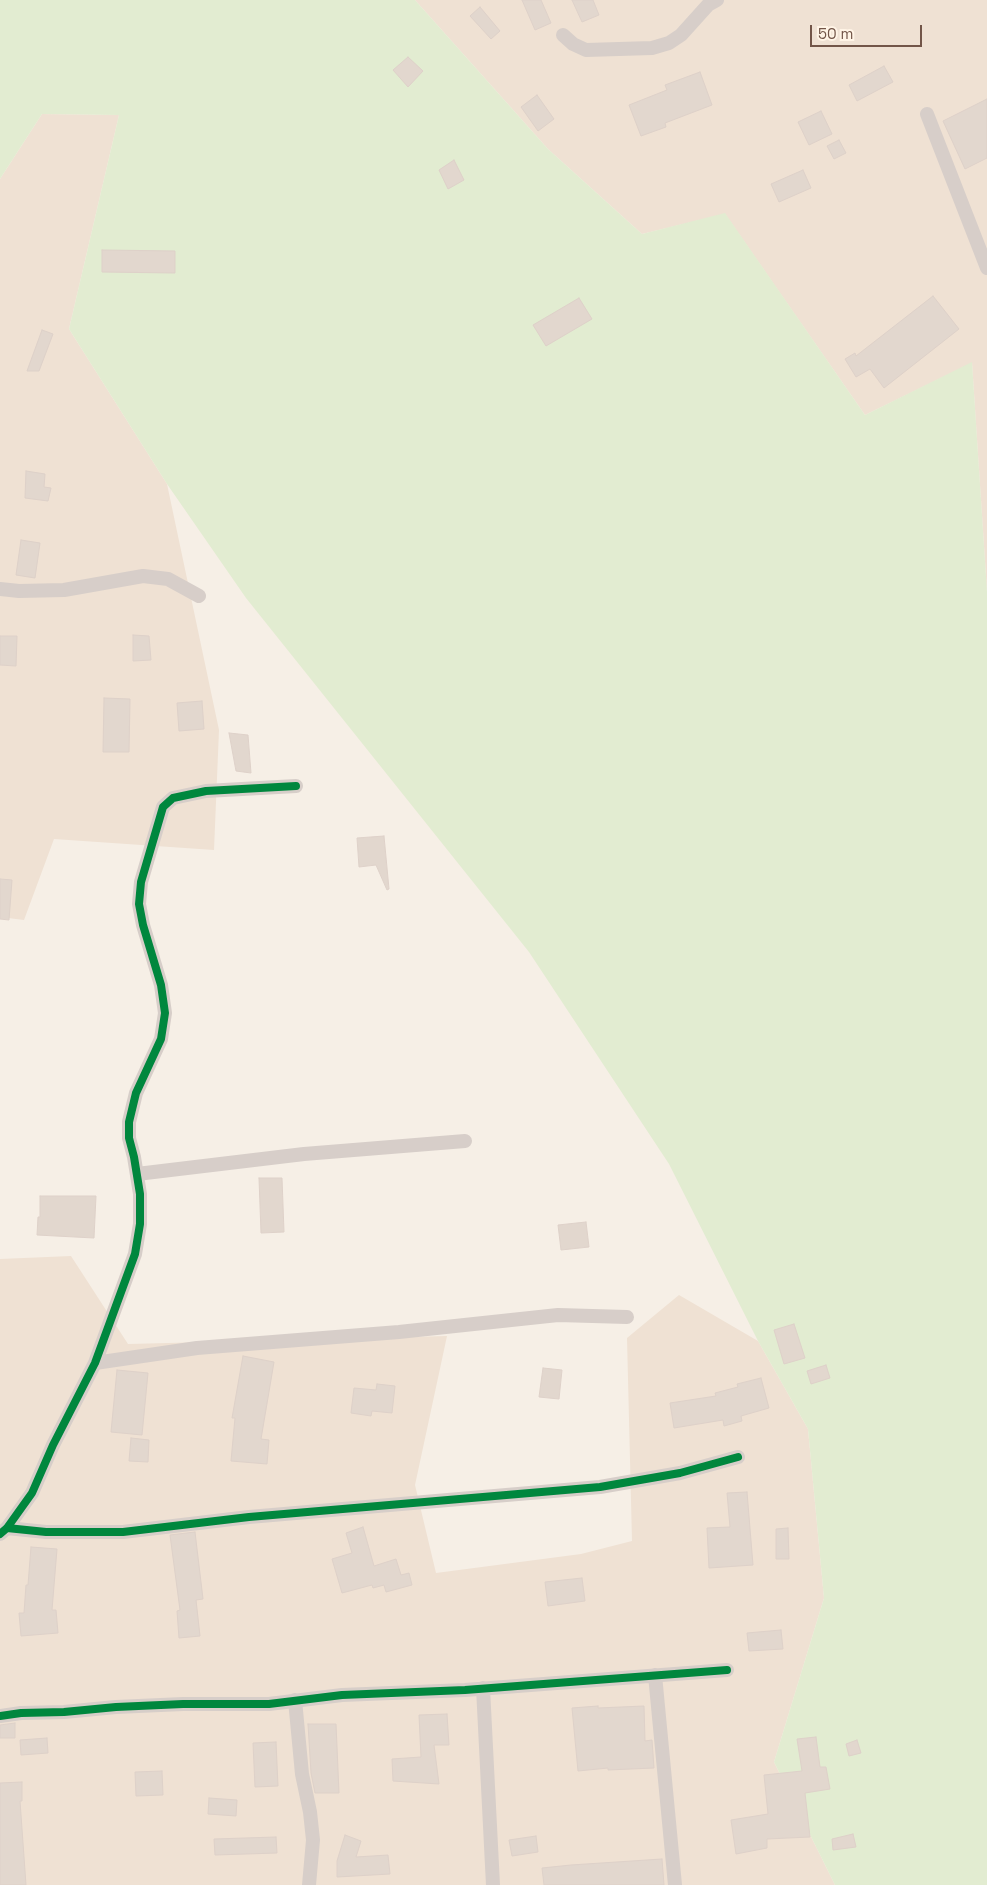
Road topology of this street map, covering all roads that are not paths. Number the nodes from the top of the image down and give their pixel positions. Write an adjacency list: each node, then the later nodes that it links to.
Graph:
1 (717, 0): 2 (street)
2 (563, 35)
3 (927, 114): 4 (street)
4 (987, 268)
5 (0, 589): 6 (street)
6 (199, 596)
7 (296, 786): 9 (street)
8 (465, 1141): 9 (street)
9 (137, 1174): 11 (street)
10 (627, 1317): 11 (street)
11 (95, 1363): 13 (street)
12 (738, 1457): 13 (street)
13 (4, 1531)
14 (727, 1670): 15 (street)
15 (655, 1675): 16 (street); 21 (street)
16 (483, 1688): 17 (street); 20 (street)
17 (295, 1700): 18 (street); 19 (street)
18 (0, 1716)
19 (309, 1885)
20 (493, 1885)
21 (675, 1885)

